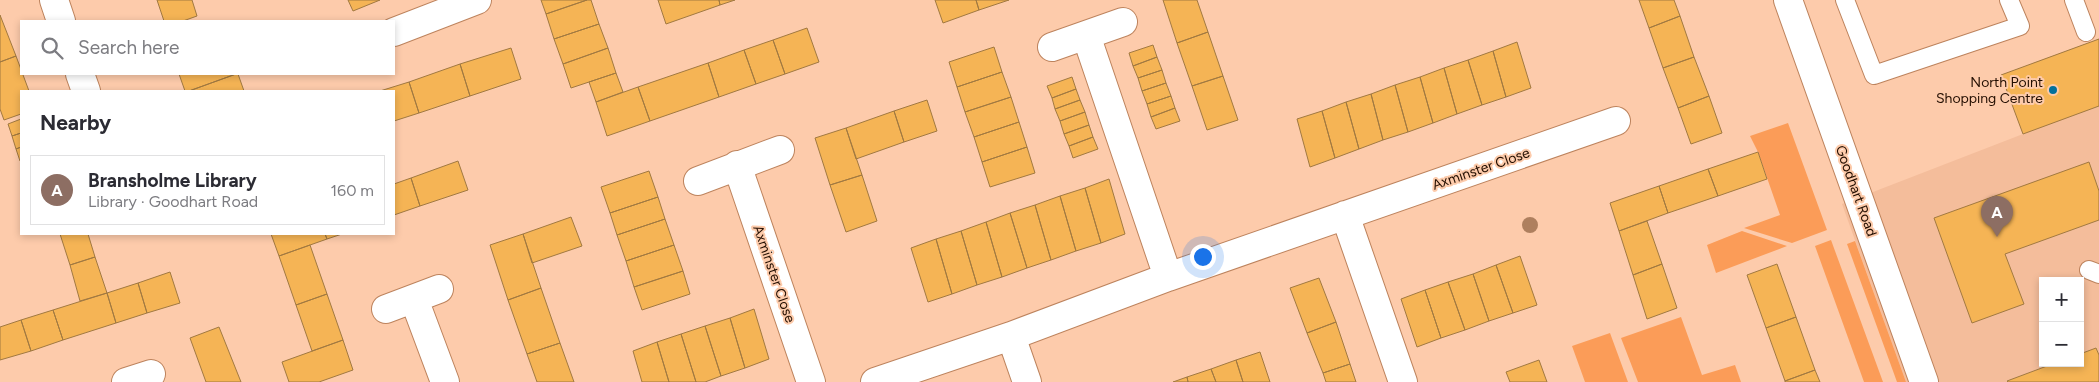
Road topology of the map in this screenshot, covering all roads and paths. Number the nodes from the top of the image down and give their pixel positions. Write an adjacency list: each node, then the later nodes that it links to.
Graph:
1 (54, 0): 8 (street)
2 (477, 0): 7 (street)
3 (1788, 0): 33 (street, Goodhart Road)
4 (1845, 0): 5 (lane)
5 (2009, 0)
6 (2074, 0): 11 (lane)
7 (443, 6): 10 (street)
8 (61, 20)
9 (1123, 22): 12 (street)
10 (395, 31)
11 (2086, 32)
12 (1086, 35): 13 (street); 21 (street)
13 (1052, 47)
14 (80, 75): 15 (street)
15 (86, 90)
16 (1616, 121): 20 (street, Axminster Close)
17 (780, 150): 18 (street)
18 (737, 165): 19 (street); 29 (street, Axminster Close)
19 (698, 181)
20 (1345, 215): 21 (street, Axminster Close); 32 (street)
21 (1168, 277): 25 (street, Axminster Close)
22 (439, 289): 23 (street)
23 (414, 299): 24 (street); 28 (street)
24 (386, 309)
25 (1011, 336): 30 (street, Axminster Close); 31 (street)
26 (152, 374): 27 (street)
27 (126, 382)
28 (445, 382)
29 (811, 382)
30 (876, 382)
31 (1027, 382)
32 (1403, 382)
33 (1924, 382)

